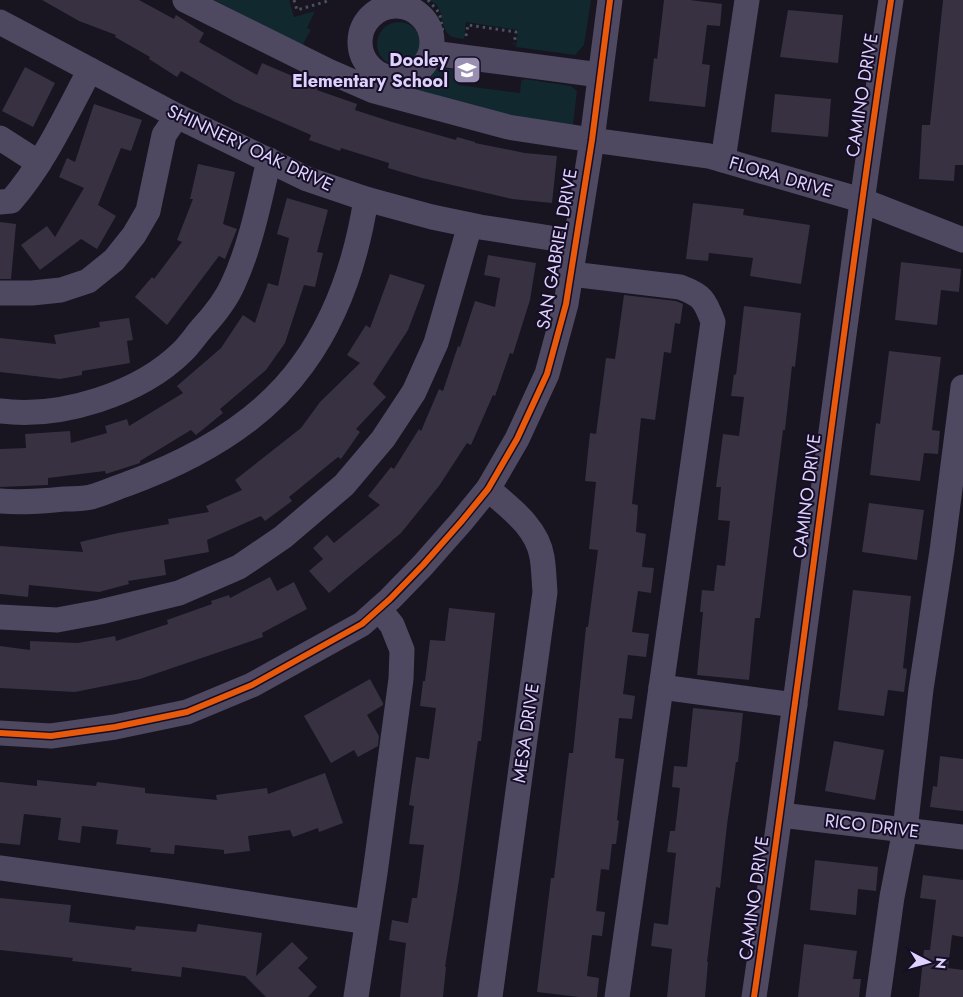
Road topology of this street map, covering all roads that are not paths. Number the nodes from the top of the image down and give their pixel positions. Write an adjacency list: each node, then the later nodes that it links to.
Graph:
1 (185, 0): 11 (street, FLORA DRIVE)
2 (610, 0): 8 (street, SAN GABRIEL DRIVE)
3 (746, 0): 13 (street)
4 (891, 0): 16 (street, CAMINO DRIVE)
5 (0, 22): 7 (street, SHINNERY OAK DRIVE)
6 (440, 45): 8 (street)
7 (90, 70): 9 (street, SHINNERY OAK DRIVE); 14 (street)
8 (600, 75): 11 (street, SAN GABRIEL DRIVE)
9 (177, 116): 12 (street, SHINNERY OAK DRIVE); 22 (street)
10 (0, 138): 14 (street)
11 (592, 140): 13 (street, FLORA DRIVE); 20 (street, SAN GABRIEL DRIVE)
12 (269, 160): 15 (street, SHINNERY OAK DRIVE); 24 (street)
13 (723, 160): 16 (street, FLORA DRIVE)
14 (39, 163): 17 (street)
15 (366, 199): 18 (street, SHINNERY OAK DRIVE); 26 (street)
16 (861, 200): 19 (street, FLORA DRIVE); 30 (street, CAMINO DRIVE)
17 (0, 202)
18 (470, 225): 20 (street, SHINNERY OAK DRIVE); 28 (street)
19 (963, 240)
20 (576, 242): 21 (street, SAN GABRIEL DRIVE)
21 (571, 274): 25 (street, SAN GABRIEL DRIVE); 29 (street)
22 (0, 293)
23 (963, 387): 33 (street)
24 (0, 411)
25 (488, 489): 27 (street, SAN GABRIEL DRIVE); 38 (street, MESA DRIVE)
26 (0, 501)
27 (379, 609): 31 (street, SAN GABRIEL DRIVE); 36 (street)
28 (0, 617)
29 (661, 687): 30 (street); 39 (street)
30 (795, 705): 32 (street, CAMINO DRIVE)
31 (0, 732)
32 (781, 815): 33 (street, RICO DRIVE); 40 (street, CAMINO DRIVE)
33 (905, 830): 34 (street, RICO DRIVE); 41 (street)
34 (963, 837)
35 (0, 868): 36 (street)
36 (368, 922): 37 (street)
37 (356, 997)
38 (490, 997)
39 (617, 997)
40 (754, 997)
41 (878, 997)

